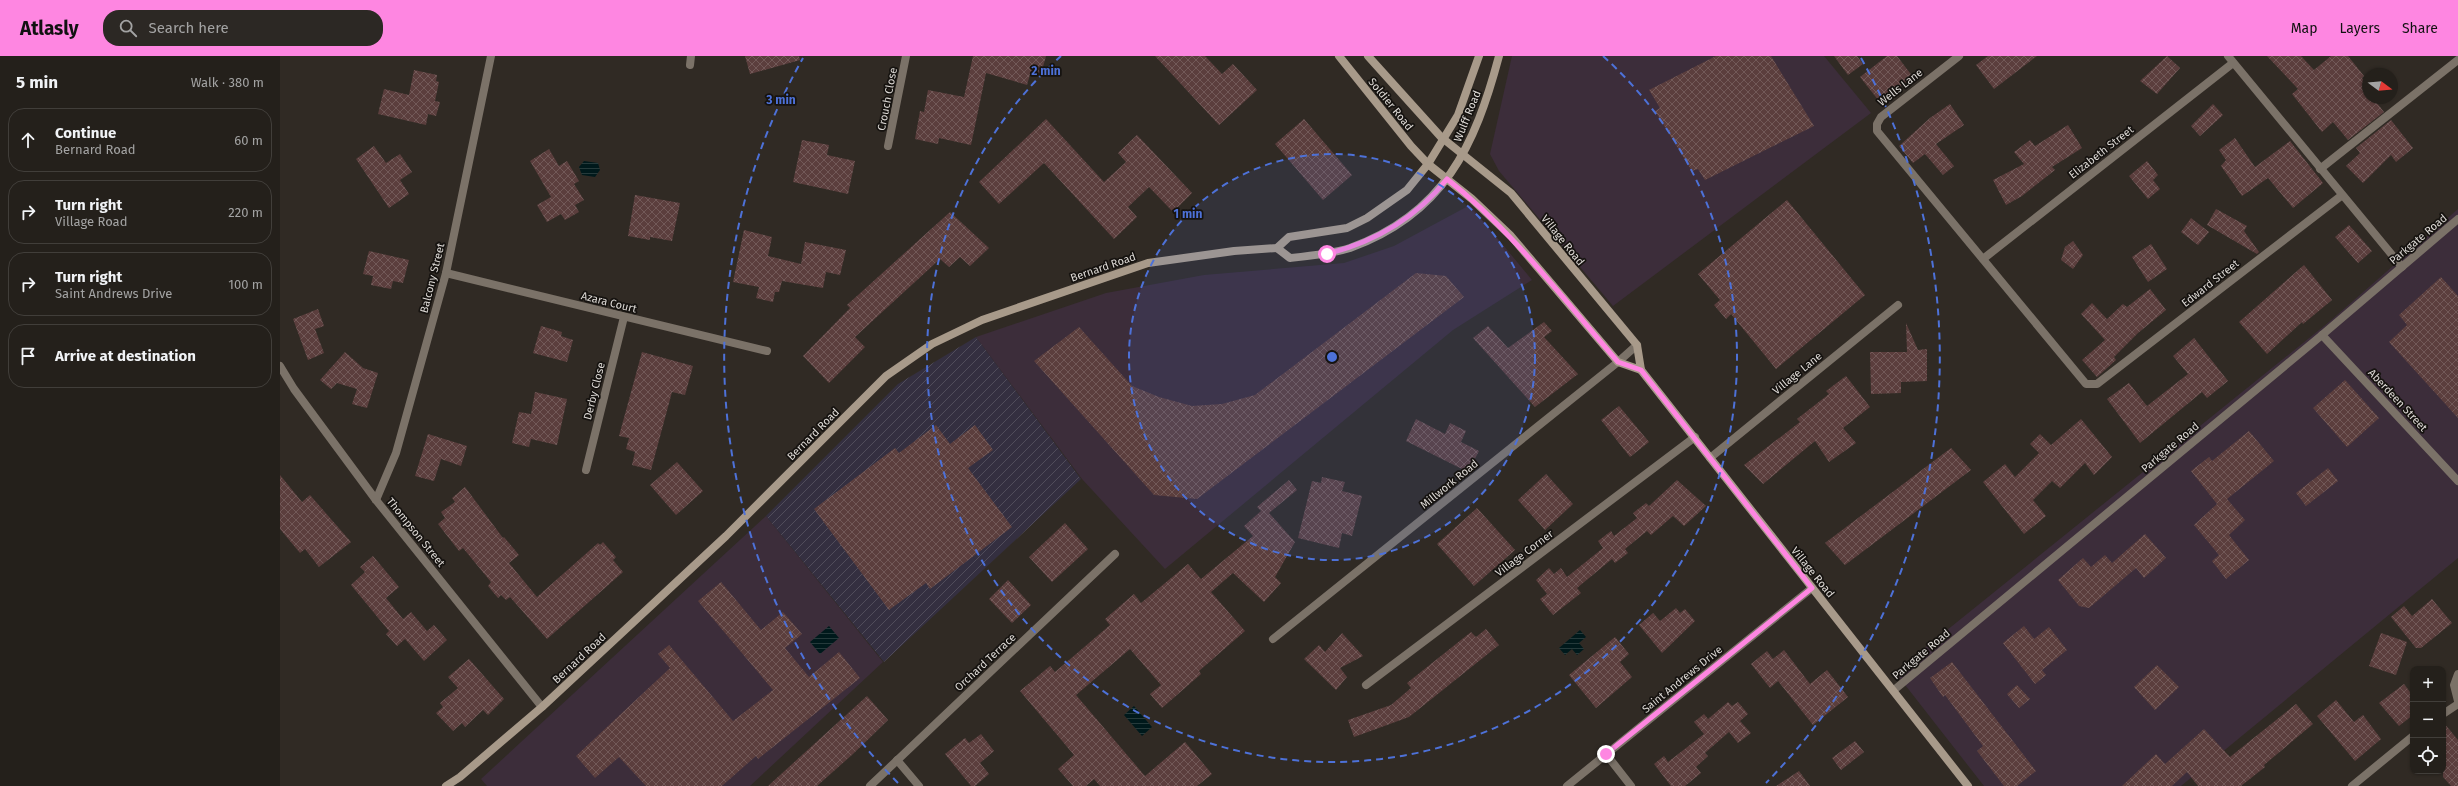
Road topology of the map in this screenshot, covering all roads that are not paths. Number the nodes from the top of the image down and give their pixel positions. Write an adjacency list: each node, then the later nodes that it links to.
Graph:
1 (491, 56): 24 (street, Balcony Street)
2 (691, 56): 12 (street)
3 (906, 56): 14 (street, Crouch Close)
4 (1339, 56): 16 (main road, Soldier Road)
5 (1368, 56): 13 (main road, Soldier Road)
6 (1479, 56): 13 (main road, Wulff Road)
7 (1499, 56): 15 (main road, Wulff Road)
8 (1959, 56): 22 (street, Wells Lane)
9 (2228, 56): 11 (street)
10 (2458, 60): 17 (street)
11 (2233, 63): 17 (street); 22 (street, Elizabeth Street)
12 (690, 65)
13 (1444, 140): 15 (main road, Village Road); 16 (main road, Wulff Road)
14 (888, 146)
15 (1463, 154): 18 (main road, Wulff Road); 28 (main road, Village Road)
16 (1428, 164): 18 (main road); 21 (main road, Bernard Road)
17 (2320, 169): 19 (street)
18 (1447, 179): 21 (main road); 30 (main road)
19 (2342, 196): 22 (street, Edward Street); 23 (street)
20 (2458, 219): 23 (street, Parkgate Road)
21 (1277, 248): 45 (main road, Bernard Road)
22 (1983, 259)
23 (2402, 267): 27 (street, Parkgate Road)
24 (446, 273): 26 (street, Azara Court); 37 (street, Balcony Street)
25 (1898, 305): 34 (street, Village Lane)
26 (624, 317): 29 (street, Azara Court); 35 (street, Derby Close)
27 (2322, 335): 36 (street, Aberdeen Street); 43 (street, Parkgate Road)
28 (1637, 345): 30 (street, Millwork Road); 32 (main road, Village Road)
29 (768, 351)
30 (1618, 362): 32 (main road); 40 (street, Millwork Road)
31 (280, 366): 37 (street, Thompson Street)
32 (1641, 370): 33 (main road, Village Road)
33 (1695, 437): 34 (main road, Village Road); 42 (street, Village Corner)
34 (1710, 458): 39 (main road, Village Road)
35 (586, 470)
36 (2458, 481)
37 (376, 500): 45 (street, Thompson Street)
38 (1115, 554): 49 (street, Orchard Terrace)
39 (1812, 588): 43 (main road, Village Road); 48 (street, Saint Andrews Drive)
40 (1273, 639)
41 (2458, 674): 44 (street)
42 (1366, 685)
43 (1894, 690): 55 (main road, Village Road)
44 (2458, 703): 46 (street)
45 (542, 707): 50 (main road, Bernard Road)
46 (2446, 712)
47 (2411, 738): 56 (street)
48 (1606, 754): 53 (street, Saint Andrews Drive); 54 (street)
49 (897, 760): 51 (street, Orchard Terrace); 52 (street)
50 (446, 786)
51 (870, 786)
52 (919, 786)
53 (1567, 786)
54 (1631, 786)
55 (1968, 786)
56 (2352, 786)

